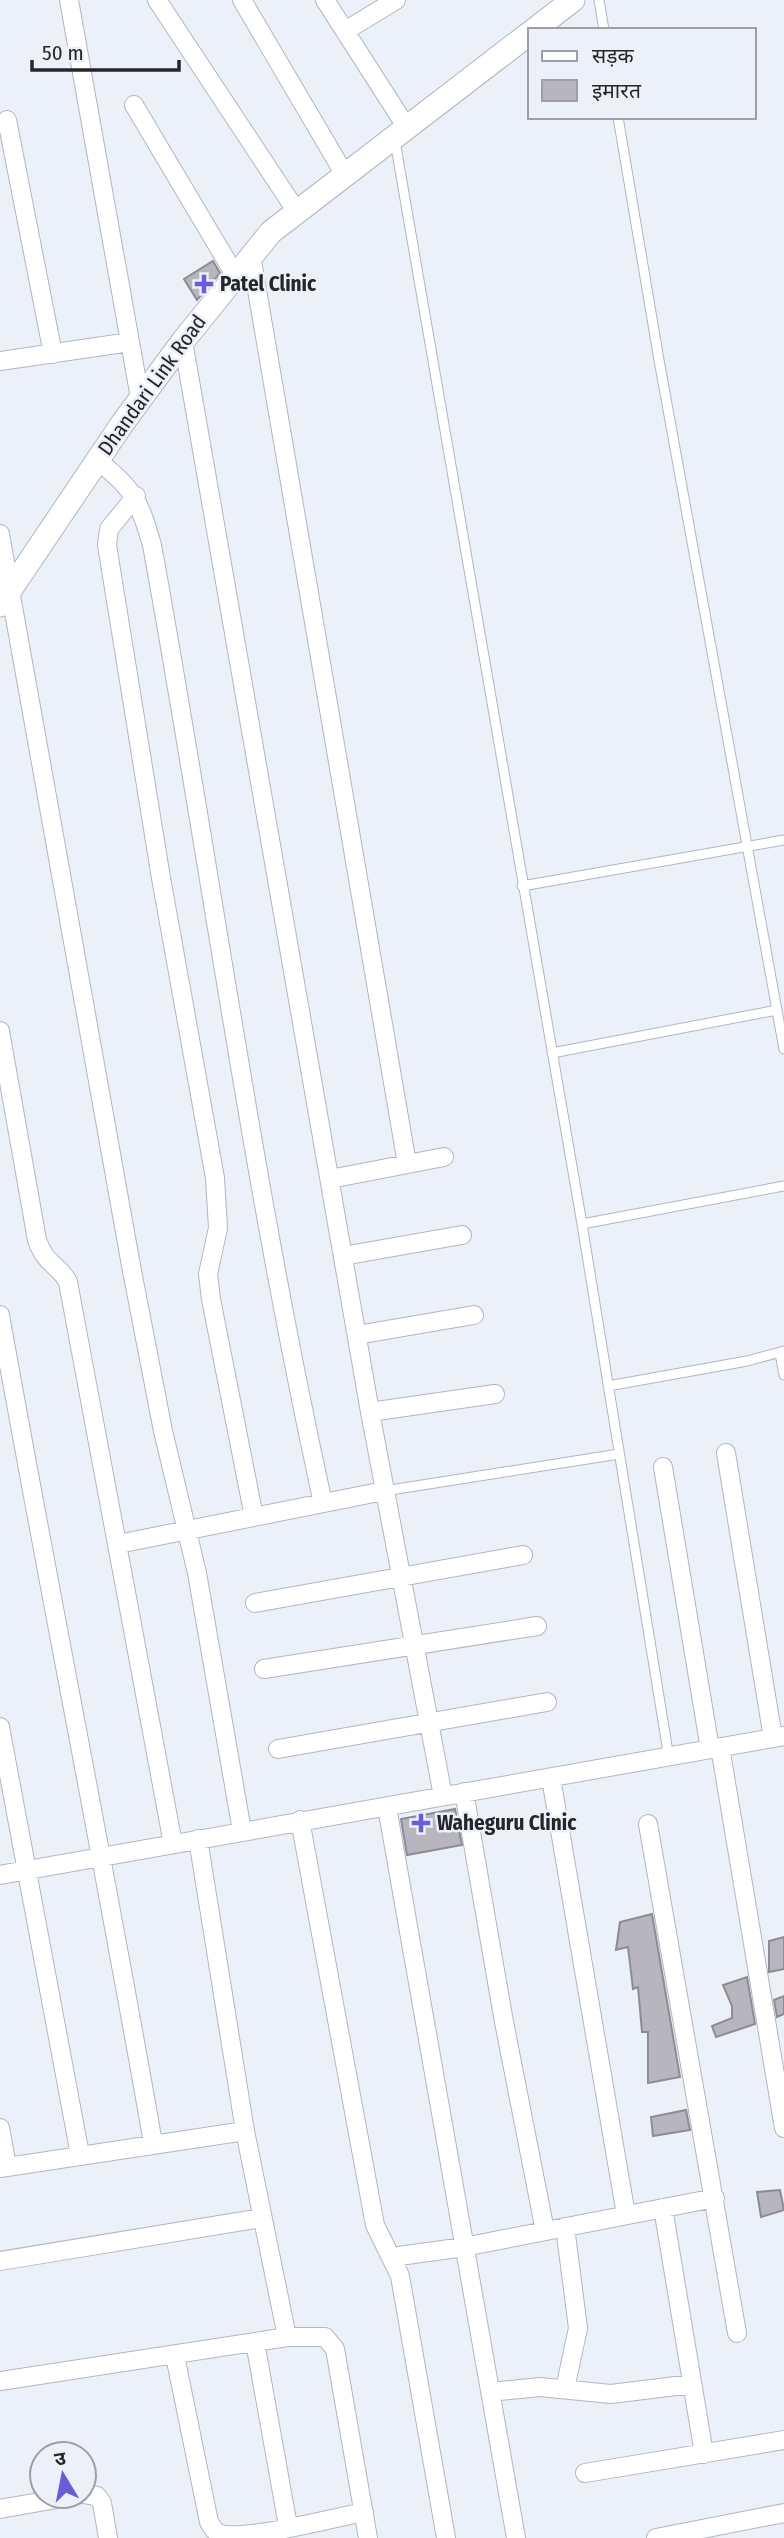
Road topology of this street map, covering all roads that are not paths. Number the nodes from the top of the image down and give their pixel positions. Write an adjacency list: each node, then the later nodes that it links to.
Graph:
1 (69, 0): 21 (street)
2 (157, 0): 17 (street)
3 (242, 0): 16 (street)
4 (325, 0): 10 (street)
5 (396, 0): 10 (street)
6 (573, 0): 8 (street)
7 (599, 0): 9 (lane)
8 (537, 28)
9 (604, 28)
10 (345, 31): 15 (street)
11 (528, 35): 15 (street, Dhandari Link Road)
12 (134, 105): 19 (street)
13 (618, 119): 30 (lane)
14 (7, 120): 22 (street)
15 (400, 132): 16 (street, Dhandari Link Road); 31 (lane)
16 (345, 175): 17 (street, Dhandari Link Road)
17 (297, 212): 18 (street, Dhandari Link Road)
18 (251, 255): 19 (street, Dhandari Link Road); 37 (street)
19 (235, 275): 20 (street, Dhandari Link Road)
20 (183, 341): 24 (street, Dhandari Link Road); 38 (street)
21 (130, 342): 22 (street); 24 (street)
22 (53, 354): 23 (street)
23 (0, 361)
24 (140, 398): 25 (street, Dhandari Link Road)
25 (97, 460): 26 (street); 28 (street, Dhandari Link Road)
26 (136, 496): 55 (street); 56 (street)
27 (0, 534): 28 (street)
28 (5, 598): 57 (street)
29 (784, 840): 30 (lane)
30 (747, 846): 31 (lane); 32 (lane)
31 (522, 886): 35 (lane)
32 (777, 1010): 34 (lane); 35 (lane)
33 (0, 1032): 58 (street)
34 (784, 1049)
35 (552, 1053): 40 (lane)
36 (444, 1157): 37 (street)
37 (407, 1164): 38 (street)
38 (330, 1178): 42 (street)
39 (784, 1186): 40 (lane)
40 (582, 1224): 48 (lane)
41 (462, 1235): 42 (street)
42 (343, 1256): 45 (street)
43 (0, 1315): 81 (street)
44 (474, 1315): 45 (street)
45 (357, 1335): 50 (street)
46 (782, 1352): 47 (lane); 48 (lane)
47 (784, 1375)
48 (608, 1386): 51 (lane)
49 (495, 1394): 50 (street)
50 (370, 1412): 54 (street)
51 (619, 1454): 54 (lane); 71 (lane)
52 (726, 1454): 68 (street)
53 (663, 1467): 69 (street)
54 (384, 1491): 55 (street); 60 (street)
55 (323, 1503): 56 (street)
56 (254, 1517): 57 (street)
57 (188, 1532): 58 (street); 78 (street)
58 (118, 1544): 80 (street)
59 (523, 1555): 60 (street)
60 (401, 1578): 61 (street); 63 (street)
61 (255, 1603)
62 (537, 1626): 63 (street)
63 (414, 1646): 64 (street); 66 (street)
64 (264, 1669)
65 (547, 1702): 66 (street)
66 (429, 1723): 70 (street); 74 (street)
67 (0, 1727): 82 (street)
68 (779, 1737): 69 (street)
69 (715, 1748): 71 (street); 84 (street)
70 (278, 1749)
71 (668, 1758): 72 (street)
72 (551, 1778): 73 (street); 93 (street)
73 (464, 1792): 74 (street); 96 (street)
74 (443, 1796): 75 (street)
75 (387, 1807): 76 (street); 97 (street)
76 (300, 1820): 78 (street); 98 (street)
77 (648, 1825): 91 (street)
78 (242, 1831): 79 (street)
79 (198, 1839): 80 (street); 87 (street)
80 (173, 1844): 81 (street)
81 (103, 1857): 82 (street); 88 (street)
82 (26, 1872): 83 (street); 89 (street)
83 (0, 1875)
84 (780, 2077): 85 (street)
85 (784, 2127)
86 (0, 2129): 90 (street)
87 (245, 2131): 88 (street); 94 (street)
88 (153, 2143): 89 (street)
89 (80, 2155): 90 (street)
90 (4, 2167)
91 (715, 2198): 92 (street); 100 (street)
92 (663, 2208): 93 (street); 105 (street)
93 (626, 2215): 95 (street)
94 (261, 2218): 99 (street); 101 (street)
95 (565, 2227): 96 (street); 106 (street)
96 (545, 2231): 97 (street)
97 (464, 2247): 98 (street); 107 (street)
98 (392, 2257): 120 (street)
99 (0, 2261)
100 (737, 2333)
101 (287, 2337): 102 (street); 114 (street)
102 (255, 2342): 103 (street); 116 (street)
103 (175, 2356): 104 (street); 117 (street)
104 (0, 2381)
105 (692, 2384): 106 (street); 109 (street)
106 (565, 2389): 107 (street)
107 (490, 2392): 121 (street)
108 (784, 2440): 109 (street)
109 (704, 2455): 110 (street)
110 (585, 2473)
111 (98, 2497): 118 (street)
112 (28, 2504): 113 (street)
113 (0, 2509)
114 (364, 2512): 116 (street); 119 (street)
115 (784, 2513): 122 (street)
116 (288, 2526): 117 (street)
117 (254, 2535)
118 (108, 2538)
119 (368, 2538)
120 (446, 2538)
121 (516, 2538)
122 (656, 2538)

